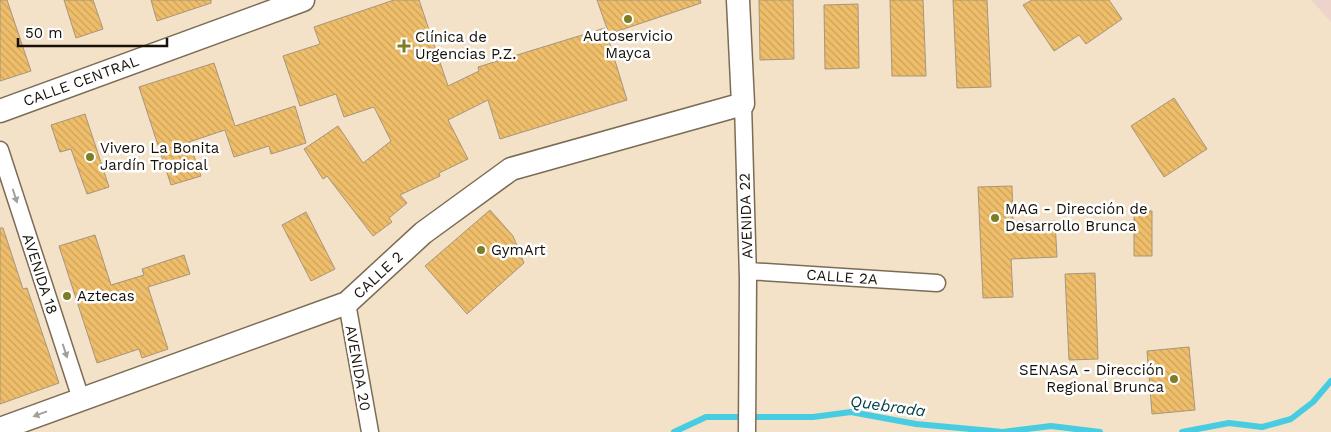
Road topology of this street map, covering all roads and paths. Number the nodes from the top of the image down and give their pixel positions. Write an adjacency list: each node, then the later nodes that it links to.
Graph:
1 (303, 0): 4 (main road, CALLE CENTRAL)
2 (738, 0): 3 (main road, AVENIDA 22)
3 (743, 104): 6 (street, AVENIDA 22); 8 (main road, CALLE 2)
4 (0, 110)
5 (0, 150): 9 (street, AVENIDA 18, one-way to 9)
6 (748, 270): 7 (street, CALLE 2A); 12 (street, AVENIDA 22)
7 (937, 283)
8 (347, 303): 9 (main road, CALLE 2); 11 (street, AVENIDA 20)
9 (81, 399): 10 (main road, CALLE 2, one-way to 10)
10 (0, 429)
11 (370, 432)
12 (747, 432)

